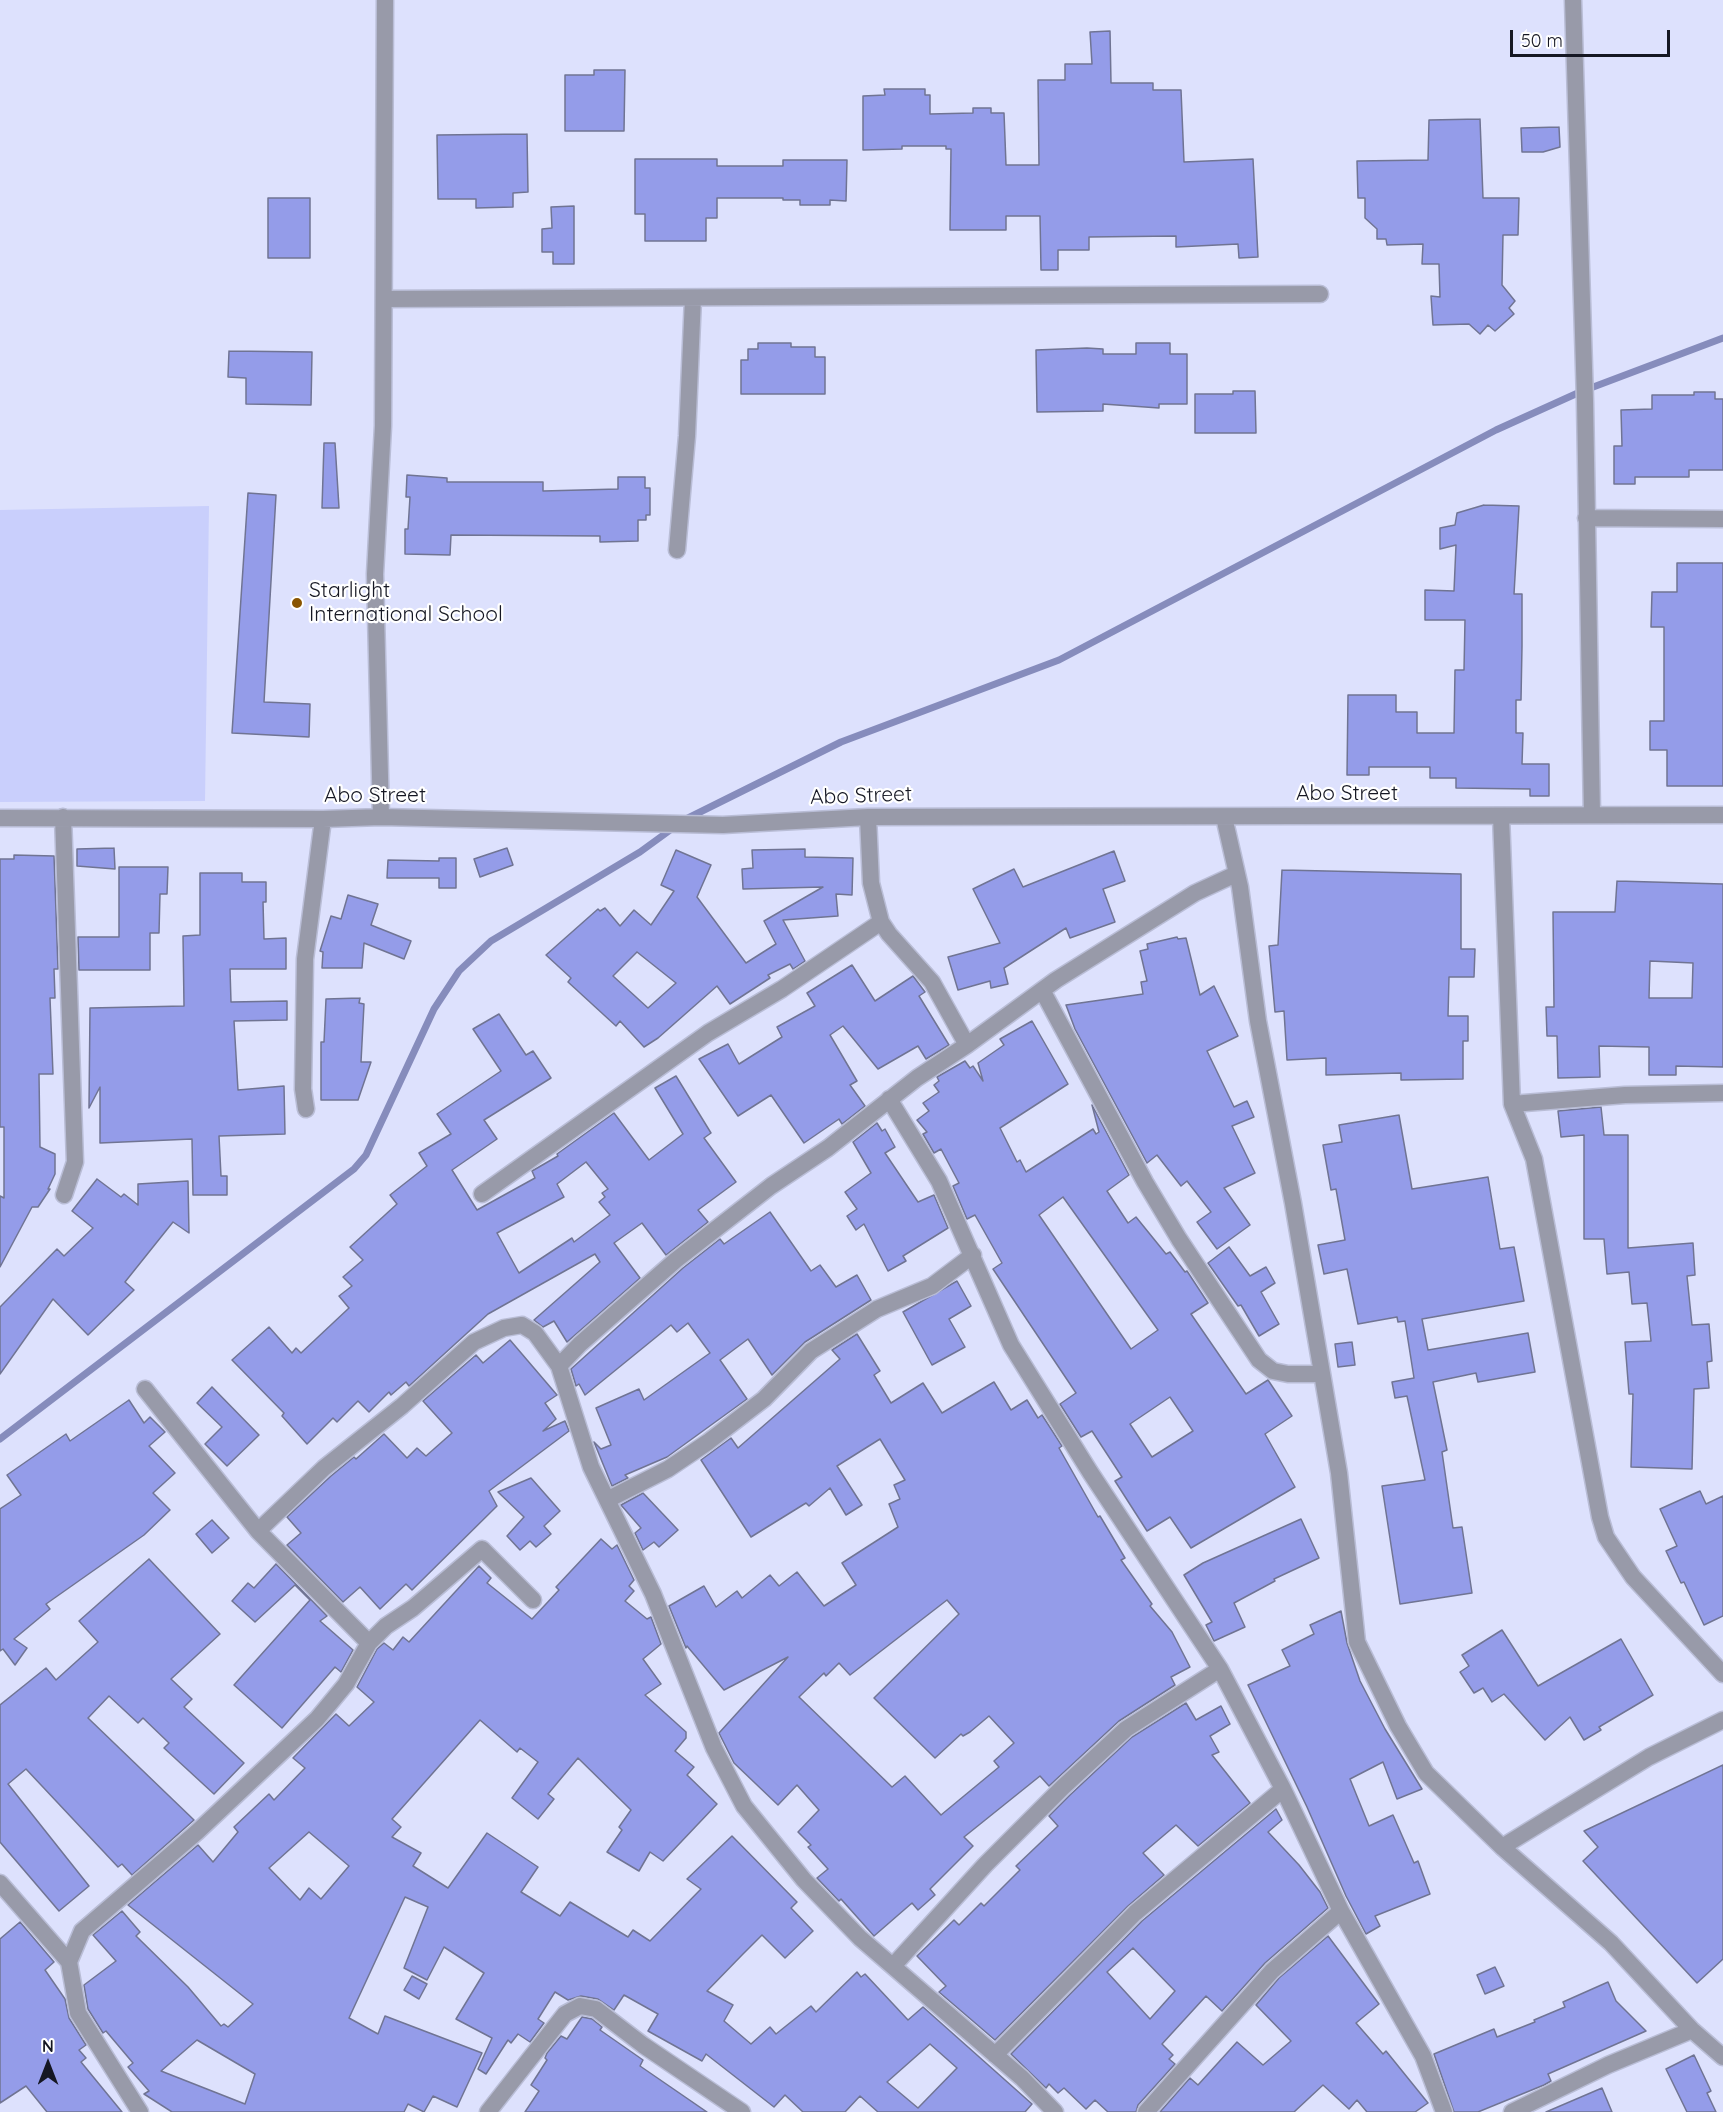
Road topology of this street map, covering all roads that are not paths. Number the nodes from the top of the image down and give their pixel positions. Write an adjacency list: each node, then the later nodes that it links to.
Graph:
1 (385, 0): 5 (street)
2 (1572, 0): 6 (street)
3 (1320, 294): 4 (street)
4 (693, 298): 5 (street); 8 (street)
5 (384, 299): 13 (street)
6 (1586, 518): 7 (street); 9 (street)
7 (1723, 519)
8 (677, 550)
9 (1592, 815): 10 (street, Abo Street); 11 (street, Abo Street)
10 (1723, 815)
11 (1502, 816): 15 (street, Abo Street); 24 (street)
12 (63, 817): 16 (street, Abo Street); 17 (street, Abo Street); 27 (street)
13 (381, 817): 14 (street, Abo Street); 17 (street, Abo Street)
14 (868, 817): 15 (street, Abo Street); 19 (street)
15 (1224, 817): 18 (street)
16 (0, 818)
17 (323, 819): 25 (street)
18 (1236, 873): 20 (street); 30 (street)
19 (881, 922): 21 (street); 26 (street)
20 (1042, 990): 21 (street); 30 (street)
21 (967, 1046): 23 (street)
22 (1723, 1093): 24 (street)
23 (889, 1099): 28 (street); 29 (street)
24 (1512, 1104): 37 (street)
25 (306, 1109)
26 (482, 1194)
27 (64, 1196)
28 (973, 1255): 32 (street); 36 (street)
29 (559, 1366): 32 (street); 33 (street)
30 (1322, 1374): 40 (street)
31 (145, 1389): 33 (street)
32 (607, 1500): 44 (street)
33 (258, 1531): 35 (street)
34 (534, 1600): 35 (street)
35 (369, 1643): 43 (street)
36 (1220, 1669): 39 (street); 44 (street)
37 (1723, 1674)
38 (1723, 1720): 40 (street)
39 (1283, 1789): 42 (street); 46 (street)
40 (1503, 1846): 45 (street)
41 (0, 1883): 43 (street)
42 (1341, 1911): 52 (street); 53 (street)
43 (69, 1962): 48 (street)
44 (893, 1966): 46 (street)
45 (1692, 2030): 47 (street); 54 (street)
46 (994, 2055): 51 (street)
47 (1723, 2057)
48 (140, 2112)
49 (488, 2112): 50 (street)
50 (742, 2112)
51 (1055, 2112)
52 (1146, 2112)
53 (1444, 2112)
54 (1512, 2112)

